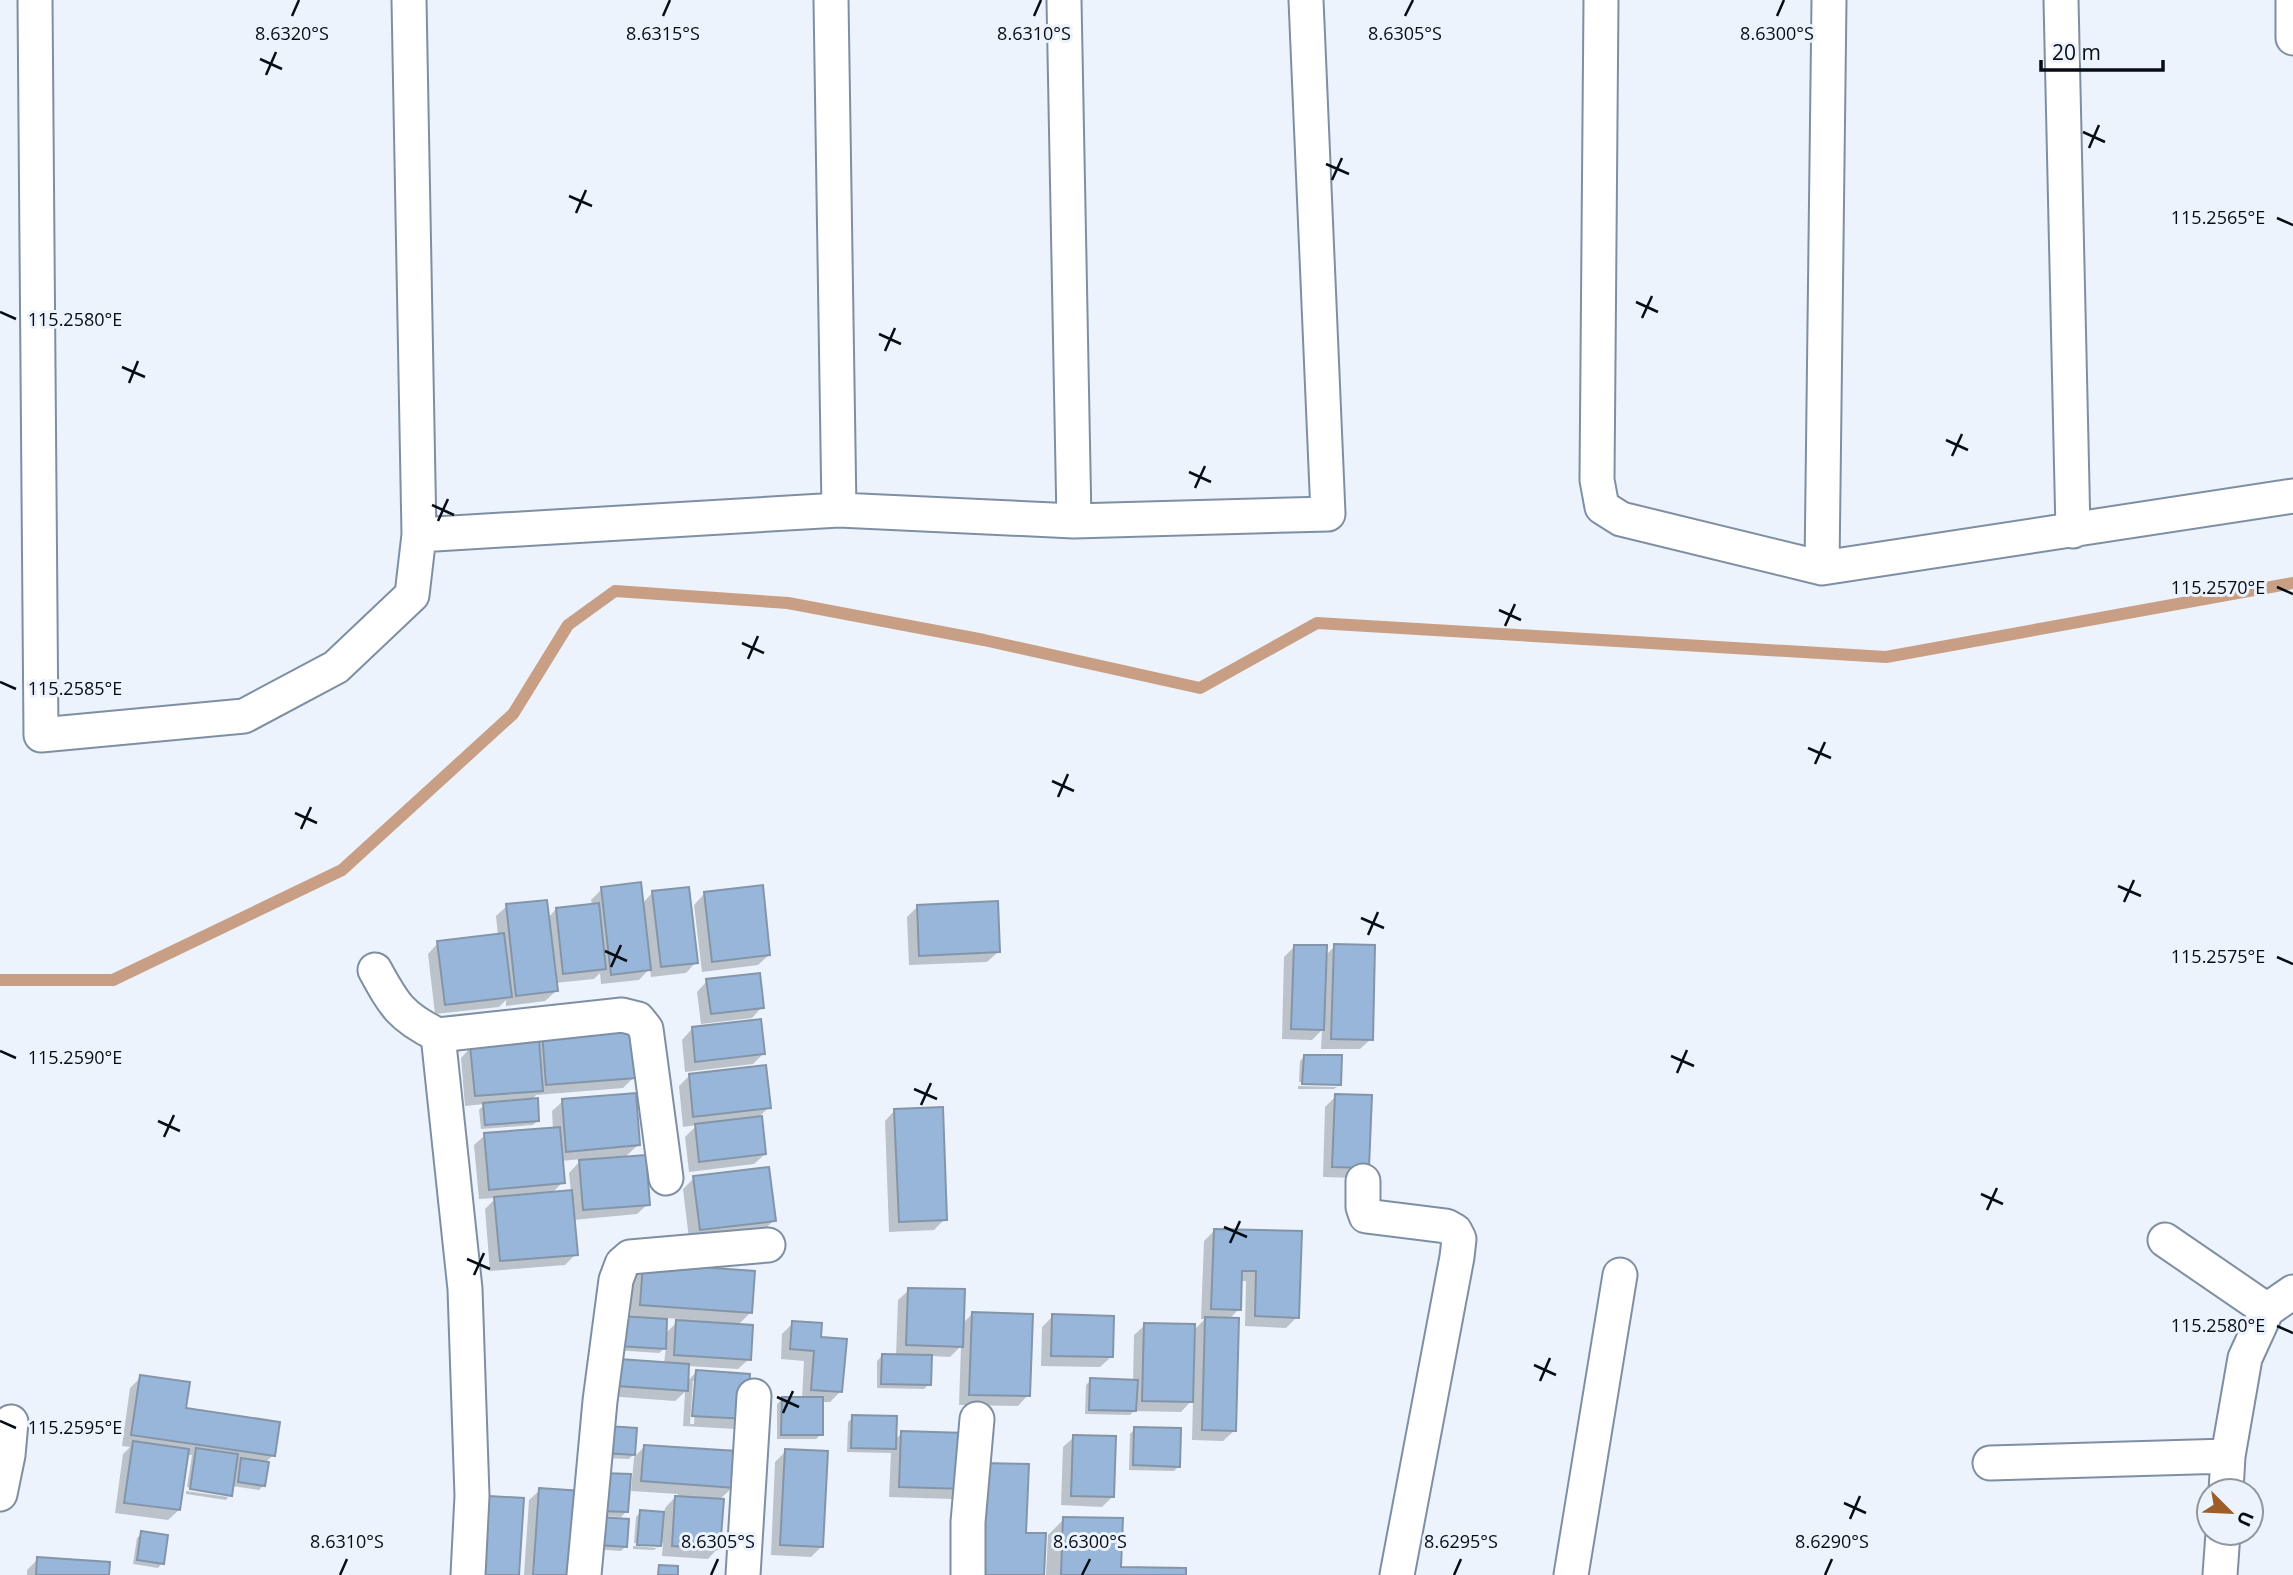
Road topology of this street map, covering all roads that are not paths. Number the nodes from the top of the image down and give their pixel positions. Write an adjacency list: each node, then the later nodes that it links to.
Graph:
1 (35, 0): 15 (street)
2 (409, 0): 15 (street)
3 (831, 0): 12 (street)
4 (1064, 0): 13 (street)
5 (1306, 0): 13 (street)
6 (1601, 0): 16 (street)
7 (1829, 0): 16 (street)
8 (2061, 0): 14 (street)
9 (2293, 0): 10 (street)
10 (2293, 38)
11 (2293, 496): 14 (street)
12 (839, 510): 13 (street); 15 (street)
13 (1074, 521)
14 (2073, 531): 16 (street)
15 (419, 535)
16 (1822, 568)
17 (375, 970): 18 (street)
18 (438, 1035): 19 (street); 33 (street)
19 (666, 1178)
20 (1363, 1181): 37 (street)
21 (2165, 1240): 24 (street)
22 (768, 1245): 34 (street)
23 (1620, 1275): 38 (street)
24 (2280, 1301): 28 (street)
25 (754, 1396): 35 (street)
26 (976, 1419): 36 (street)
27 (11, 1422): 31 (street)
28 (2228, 1457): 29 (street); 30 (street)
29 (1990, 1463)
30 (2227, 1477)
31 (0, 1494)
32 (2222, 1547): 39 (street)
33 (468, 1575)
34 (584, 1575)
35 (743, 1575)
36 (968, 1575)
37 (1397, 1575)
38 (1572, 1575)
39 (2220, 1575)

